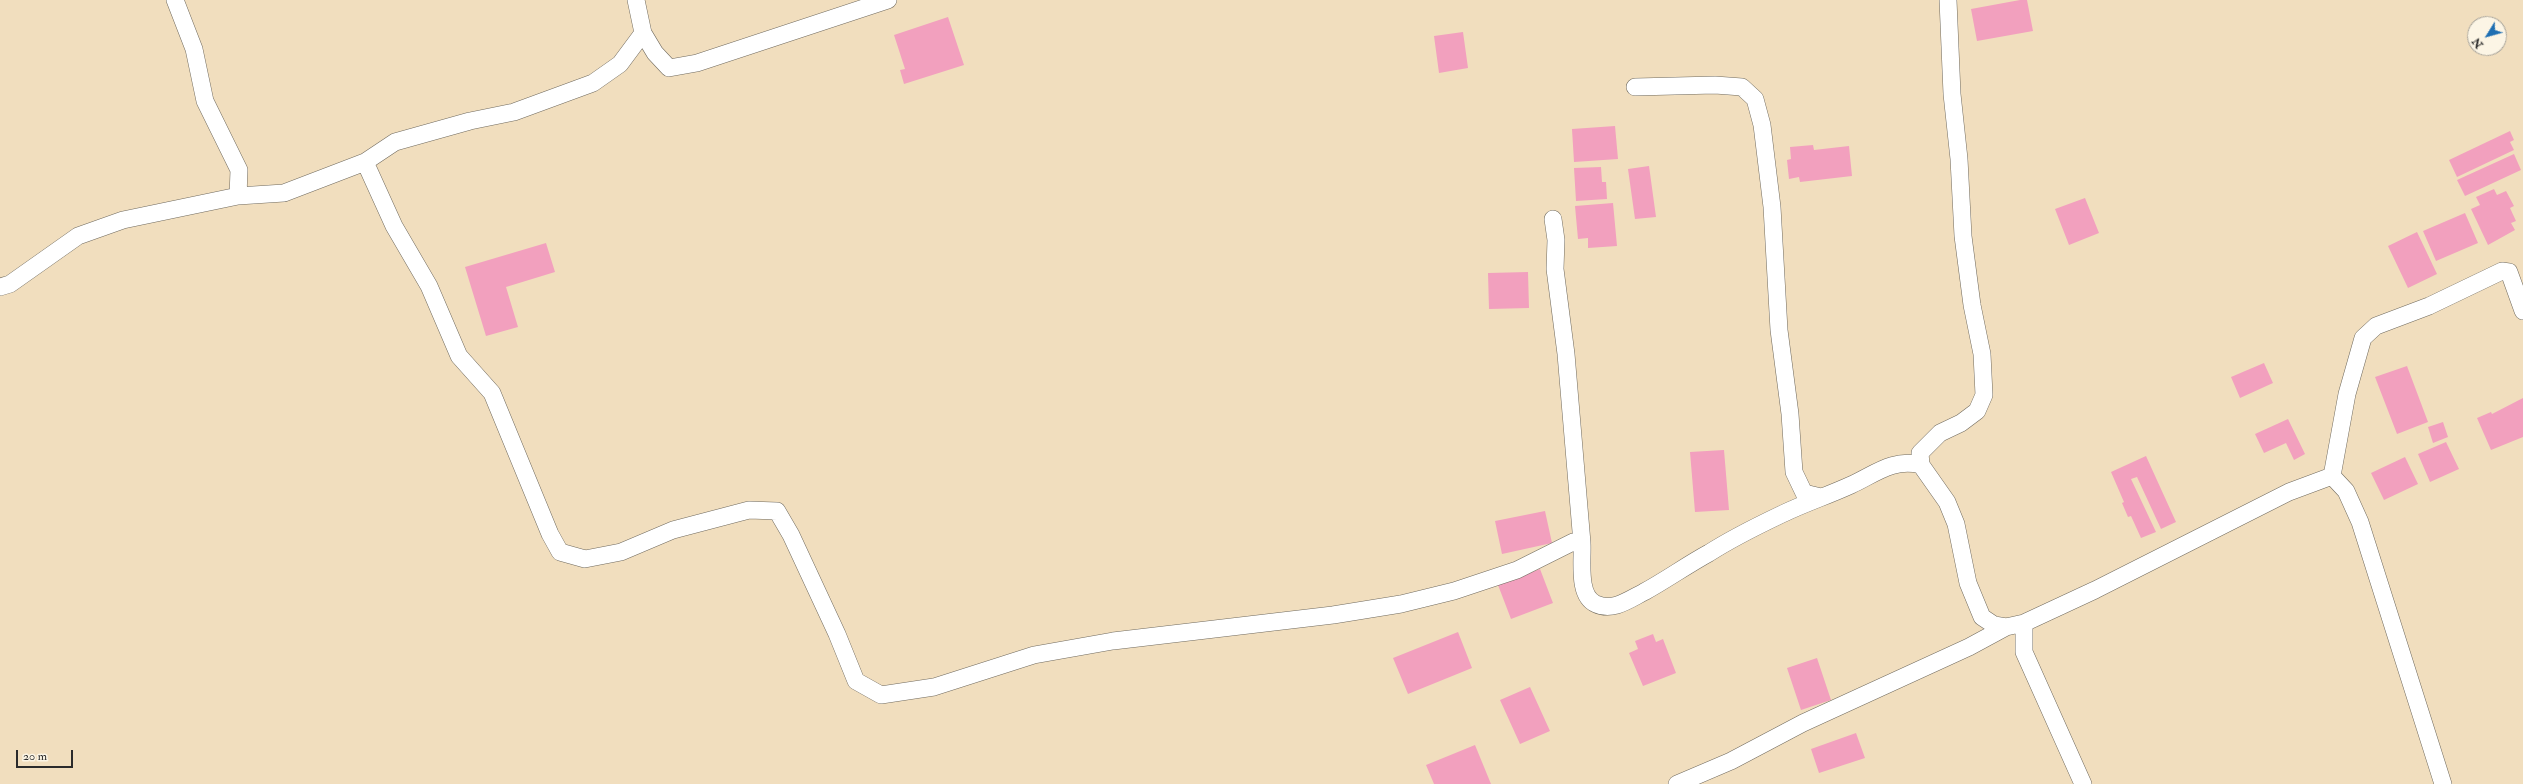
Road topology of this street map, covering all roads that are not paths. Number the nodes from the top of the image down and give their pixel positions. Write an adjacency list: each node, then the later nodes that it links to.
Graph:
1 (174, 0): 8 (street)
2 (636, 0): 5 (street)
3 (888, 0): 5 (street)
4 (1948, 0): 12 (street)
5 (642, 33): 7 (street)
6 (1635, 87): 14 (street)
7 (365, 162): 8 (street); 15 (street)
8 (238, 196): 10 (street)
9 (1552, 219): 15 (street)
10 (0, 287)
11 (2523, 311): 13 (street)
12 (1921, 464): 14 (street); 17 (street)
13 (2332, 476): 16 (street); 20 (street)
14 (1821, 498): 15 (street)
15 (1582, 543)
16 (2024, 623): 17 (street); 19 (street)
17 (2006, 627): 18 (street)
18 (1677, 784)
19 (2083, 784)
20 (2444, 784)

